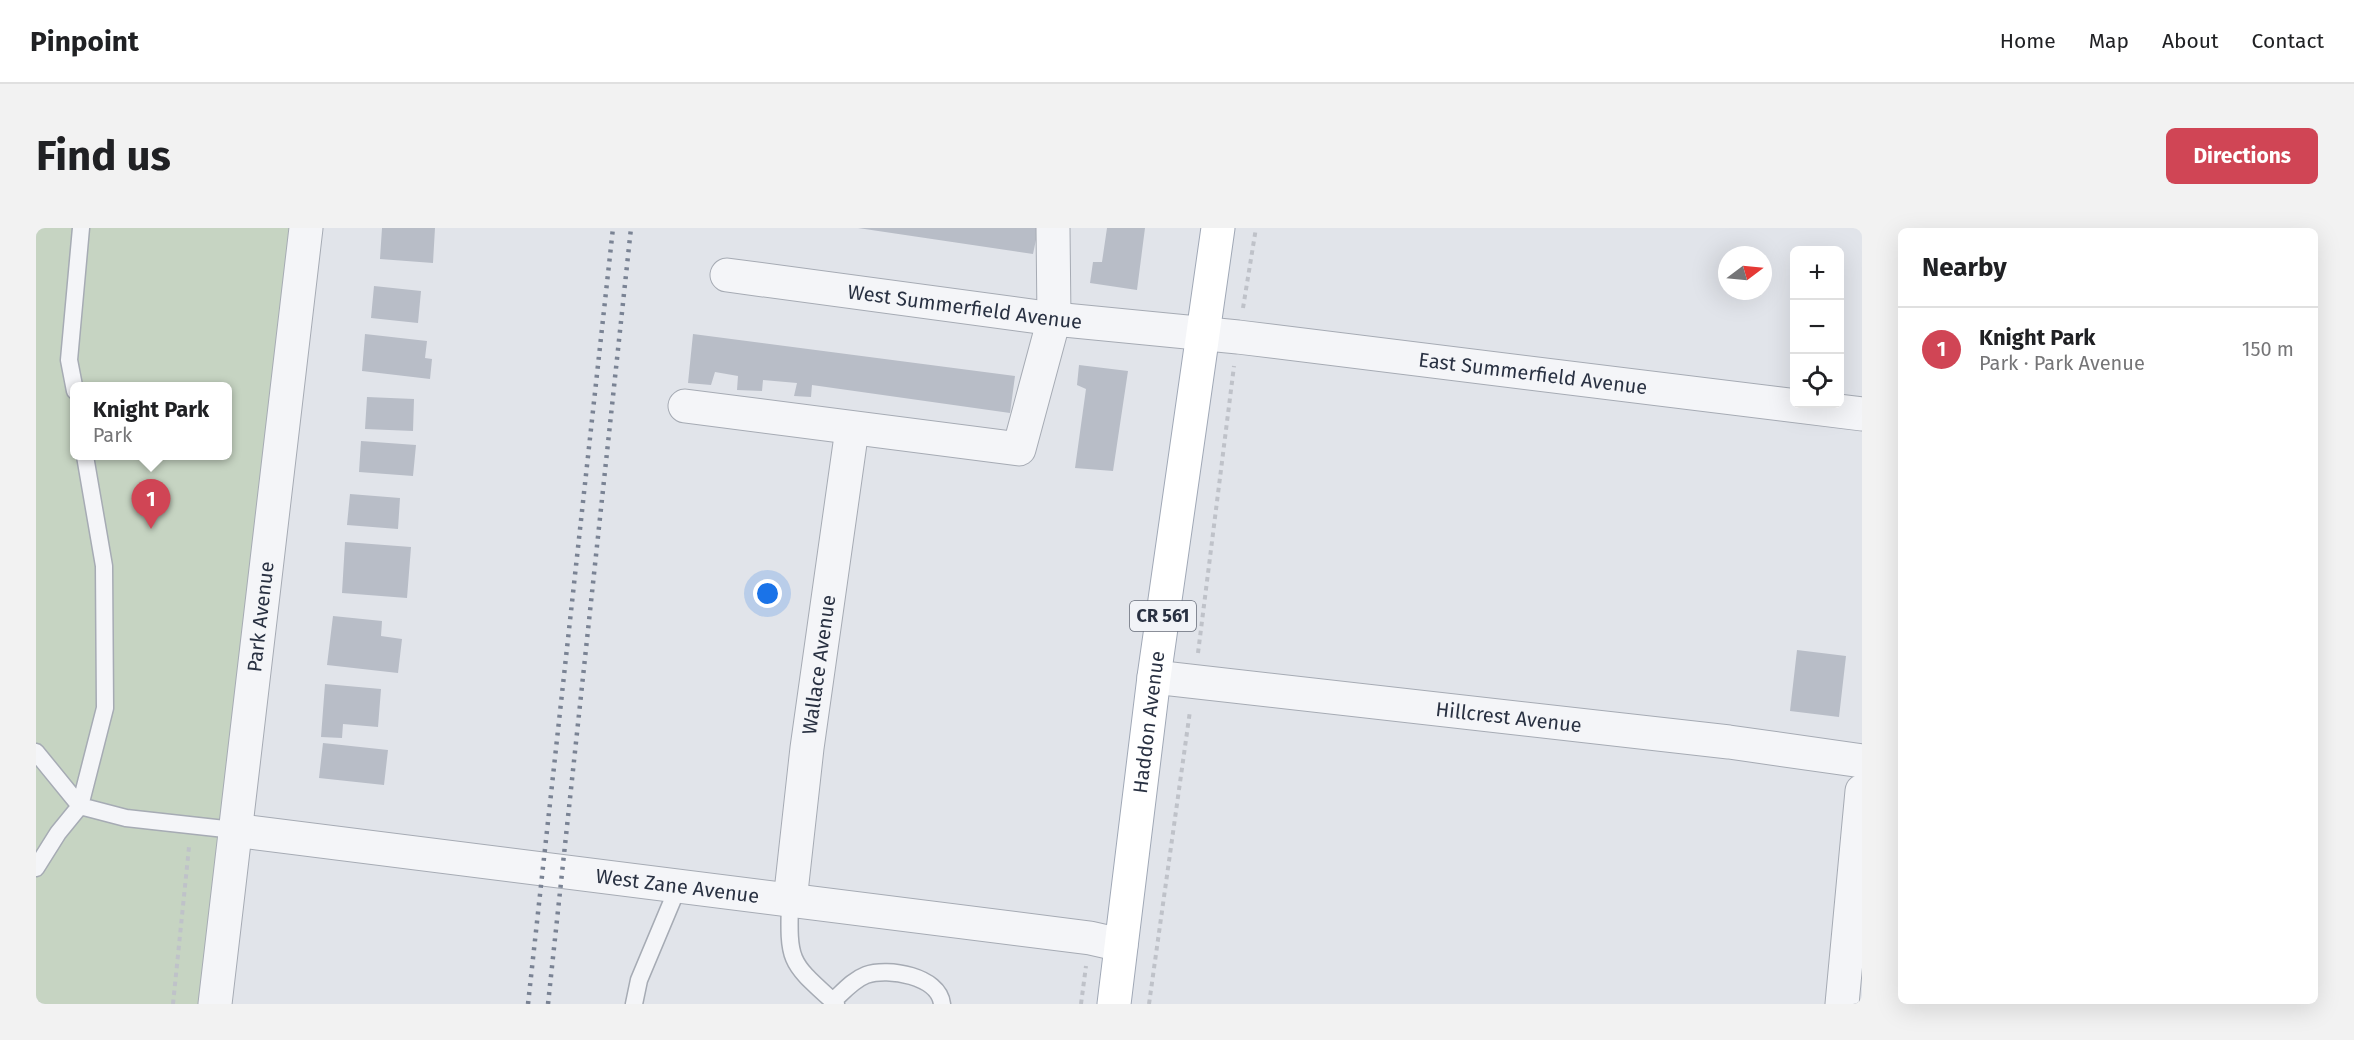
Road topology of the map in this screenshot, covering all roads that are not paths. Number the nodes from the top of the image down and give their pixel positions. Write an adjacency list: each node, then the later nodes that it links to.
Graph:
1 (81, 228): 8 (lane)
2 (306, 228): 18 (street, Park Avenue)
3 (1053, 228): 6 (street)
4 (1218, 228): 7 (main road, Haddon Avenue / CR 561)
5 (727, 275): 6 (street, West Summerfield Avenue)
6 (1054, 319): 7 (street, West Summerfield Avenue); 11 (street)
7 (1203, 333): 10 (street, East Summerfield Avenue); 13 (main road, Haddon Avenue / CR 561)
8 (73, 382)
9 (685, 406): 11 (street)
10 (1862, 414)
11 (852, 429): 21 (street, Wallace Avenue)
12 (86, 460): 17 (lane)
13 (1154, 676): 15 (street, Hillcrest Avenue); 22 (main road, Haddon Avenue / CR 561)
14 (36, 752): 17 (lane)
15 (1862, 761)
16 (1862, 791): 28 (street)
17 (80, 806): 18 (lane); 19 (lane)
18 (234, 830): 20 (street, West Zane Avenue); 24 (street, Park Avenue)
19 (36, 868)
20 (678, 887): 21 (street, West Zane Avenue); 25 (lane)
21 (790, 901): 22 (street, West Zane Avenue); 23 (lane)
22 (1121, 945): 27 (main road, Haddon Avenue / CR 561)
23 (834, 1003): 26 (lane)
24 (215, 1004)
25 (634, 1004)
26 (942, 1004)
27 (1114, 1004)
28 (1842, 1004)

